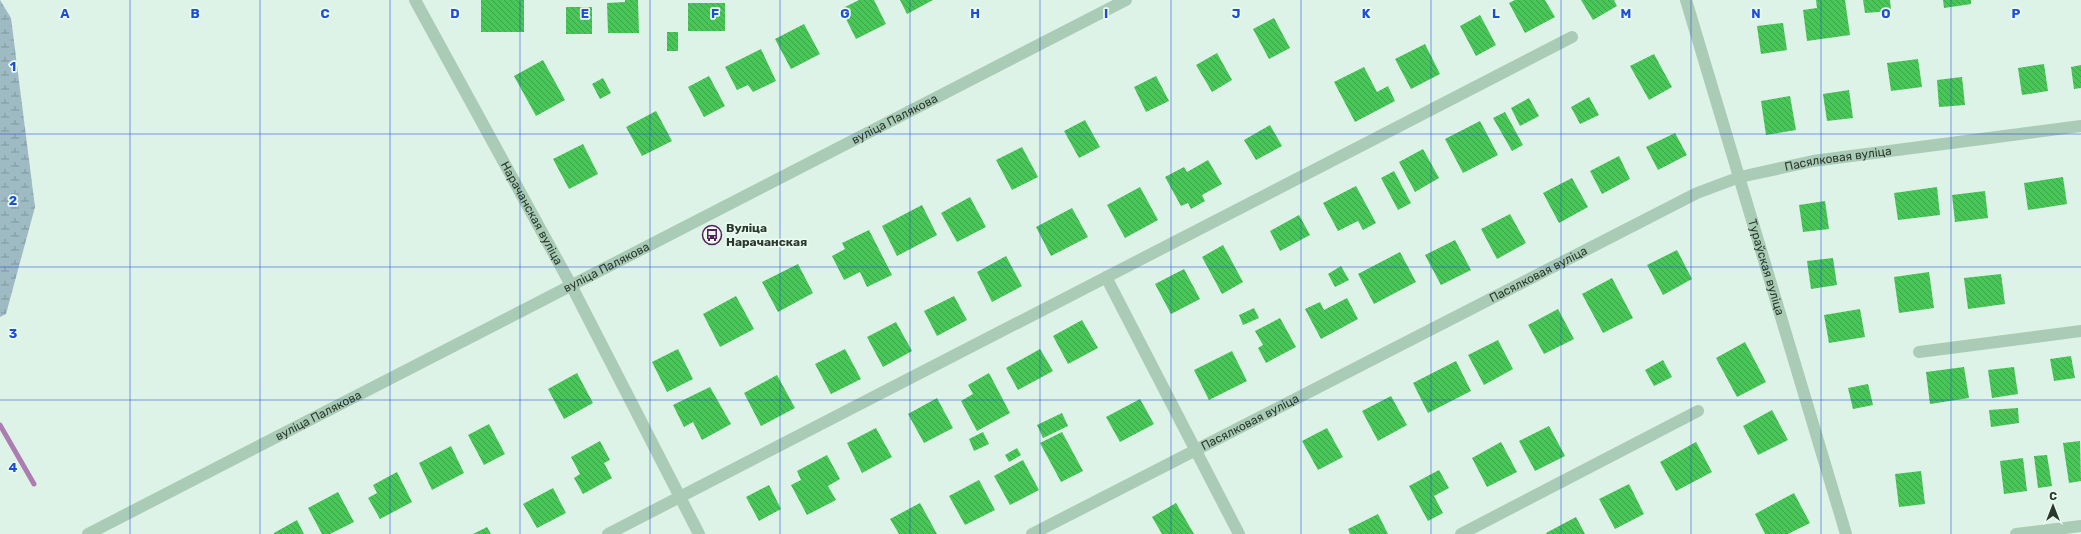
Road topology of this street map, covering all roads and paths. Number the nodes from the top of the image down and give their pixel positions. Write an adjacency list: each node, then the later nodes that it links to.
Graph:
1 (415, 0): 8 (street, Нарачанская вуліца)
2 (1126, 0): 8 (street, вуліца Палякова)
3 (1686, 0): 6 (street, Тураўская вуліца)
4 (1572, 37): 7 (street)
5 (2081, 126): 6 (street, Пасялковая вуліца)
6 (1740, 177): 12 (street, Пасялковая вуліца); 21 (street, Тураўская вуліца)
7 (1106, 277): 12 (street); 13 (street)
8 (571, 285): 13 (street, Нарачанская вуліца); 15 (street, вуліца Палякова)
9 (2081, 331): 10 (street)
10 (1919, 352)
11 (1698, 411): 20 (street)
12 (1196, 449): 18 (street, Пасялковая вуліца); 19 (street)
13 (680, 497): 16 (street); 17 (street, Нарачанская вуліца)
14 (2081, 526): 22 (street)
15 (88, 534)
16 (608, 534)
17 (699, 534)
18 (1032, 534)
19 (1239, 534)
20 (1461, 534)
21 (1846, 534)
22 (2016, 534)

